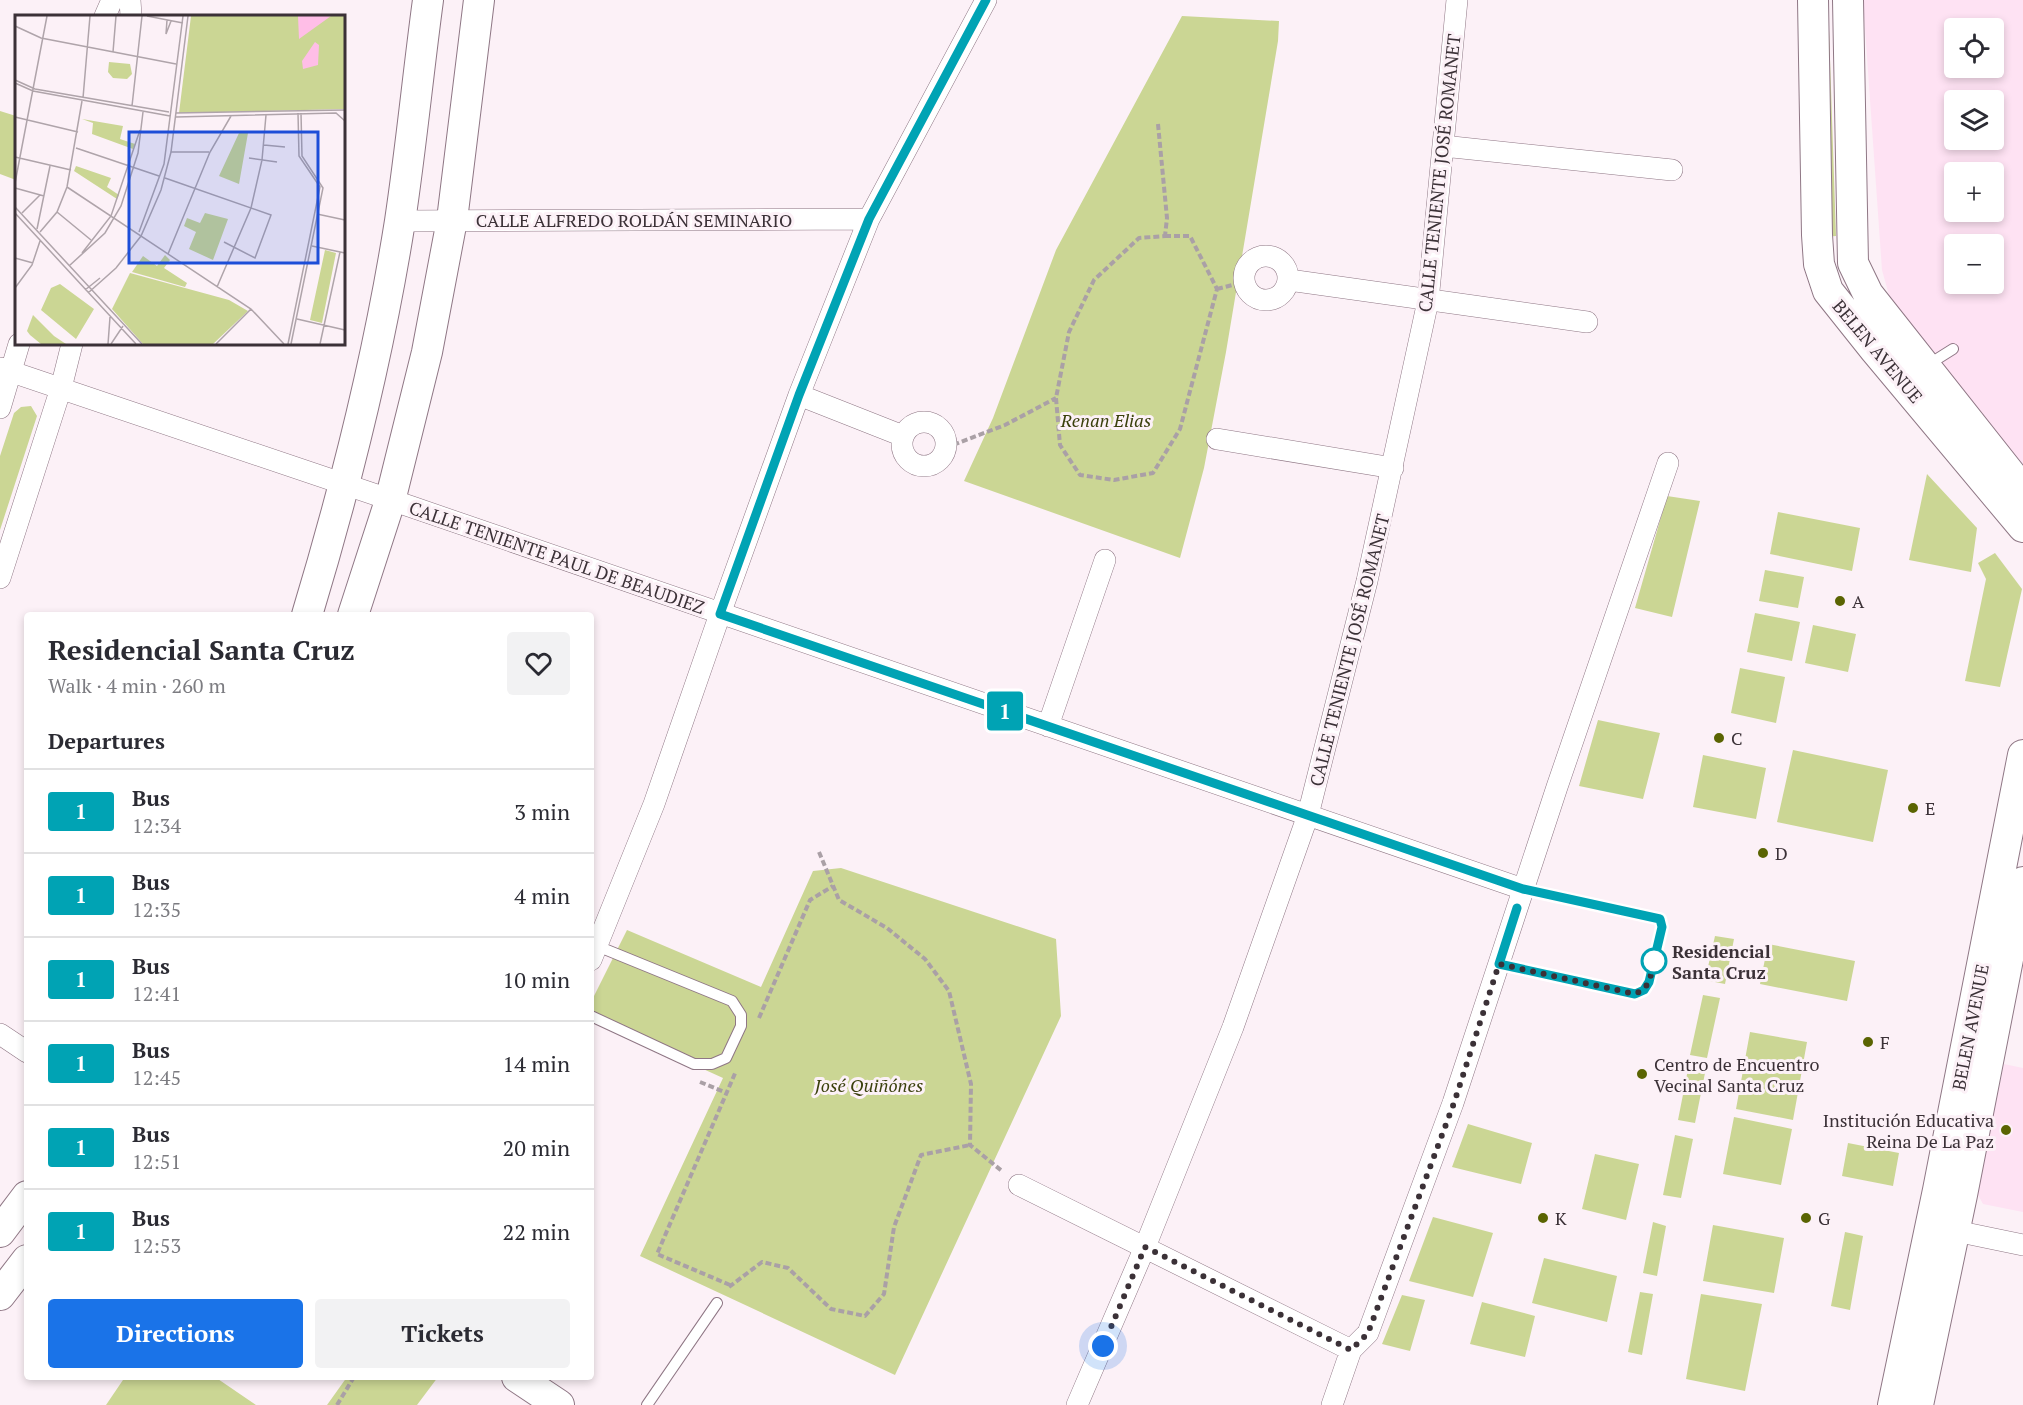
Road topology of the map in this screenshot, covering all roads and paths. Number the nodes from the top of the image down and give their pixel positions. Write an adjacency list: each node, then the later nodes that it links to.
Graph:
1 (112, 0): 9 (street)
2 (130, 0): 10 (street)
3 (428, 0): 16 (street)
4 (479, 0): 15 (street)
5 (986, 0): 14 (street)
6 (1457, 0): 12 (street, CALLE TENIENTE JOSÉ ROMANET)
7 (1813, 0): 19 (street, BELEN AVENUE)
8 (1848, 0): 18 (street, BELEN AVENUE)
9 (105, 15)
10 (131, 15)
11 (1158, 124): 17 (path)
12 (1443, 147): 13 (street); 23 (street, CALLE TENIENTE JOSÉ ROMANET)
13 (1672, 170)
14 (869, 219): 15 (street, CALLE ALFREDO ROLDÁN SEMINARIO); 31 (street)
15 (452, 220): 16 (street, CALLE ALFREDO ROLDÁN SEMINARIO); 41 (street)
16 (400, 221): 39 (street)
17 (1165, 236): 22 (path); 32 (path)
18 (1853, 254): 19 (street); 28 (street, BELEN AVENUE)
19 (1818, 256): 42 (street, BELEN AVENUE)
20 (1289, 280): 21 (street); 21 (street); 23 (street)
21 (1244, 282): 22 (path)
22 (1216, 289): 32 (path)
23 (1428, 301): 24 (street); 38 (street, CALLE TENIENTE JOSÉ ROMANET)
24 (1587, 322)
25 (18, 345): 29 (street)
26 (72, 345): 30 (street)
27 (1953, 349): 28 (lane)
28 (1926, 366): 40 (street, BELEN AVENUE)
29 (6, 369): 30 (street, CALLE TENIENTE PAUL DE BEAUDIEZ); 33 (street)
30 (61, 388): 39 (street, CALLE TENIENTE PAUL DE BEAUDIEZ); 44 (street)
31 (799, 395): 34 (street); 47 (street)
32 (1056, 398): 36 (path)
33 (0, 408)
34 (903, 436): 36 (street); 36 (street)
35 (1216, 439): 38 (street)
36 (945, 448)
37 (1668, 464): 54 (street)
38 (1393, 468): 50 (street, CALLE TENIENTE JOSÉ ROMANET)
39 (344, 484): 41 (street, CALLE TENIENTE PAUL DE BEAUDIEZ); 45 (street)
40 (2023, 490)
41 (390, 501): 46 (street); 47 (street, CALLE TENIENTE PAUL DE BEAUDIEZ)
42 (2023, 527)
43 (1105, 560): 48 (street)
44 (0, 578)
45 (308, 612)
46 (354, 612)
47 (720, 614): 48 (street, CALLE TENIENTE PAUL DE BEAUDIEZ); 55 (street)
48 (1048, 726): 50 (street, CALLE TENIENTE PAUL DE BEAUDIEZ)
49 (2023, 755): 53 (street, BELEN AVENUE)
50 (1308, 815): 54 (street, CALLE TENIENTE PAUL DE BEAUDIEZ); 68 (street, CALLE TENIENTE JOSÉ ROMANET)
51 (819, 852): 52 (path)
52 (833, 885): 58 (path); 62 (path)
53 (2017, 886): 65 (street, BELEN AVENUE)
54 (1523, 889): 56 (street); 56 (lane)
55 (594, 953): 57 (lane)
56 (1499, 964): 73 (street)
57 (594, 1017)
58 (754, 1029)
59 (0, 1034): 60 (street)
60 (24, 1050)
61 (741, 1061): 70 (path)
62 (970, 1145): 63 (path); 70 (path)
63 (1019, 1185): 68 (street)
64 (24, 1200): 66 (street)
65 (1942, 1228): 67 (street); 81 (street, BELEN AVENUE); 82 (street, BELEN AVENUE)
66 (0, 1232)
67 (2023, 1245)
68 (1145, 1247): 73 (street); 79 (street, CALLE TENIENTE JOSÉ ROMANET)
69 (24, 1264): 71 (street)
70 (730, 1285): 72 (path)
71 (0, 1295)
72 (717, 1303): 78 (lane)
73 (1351, 1350): 80 (street)
74 (352, 1380): 76 (path)
75 (522, 1380): 77 (street)
76 (337, 1405)
77 (559, 1405)
78 (647, 1405)
79 (1077, 1405)
80 (1332, 1405)
81 (1893, 1405)
82 (1918, 1405)

